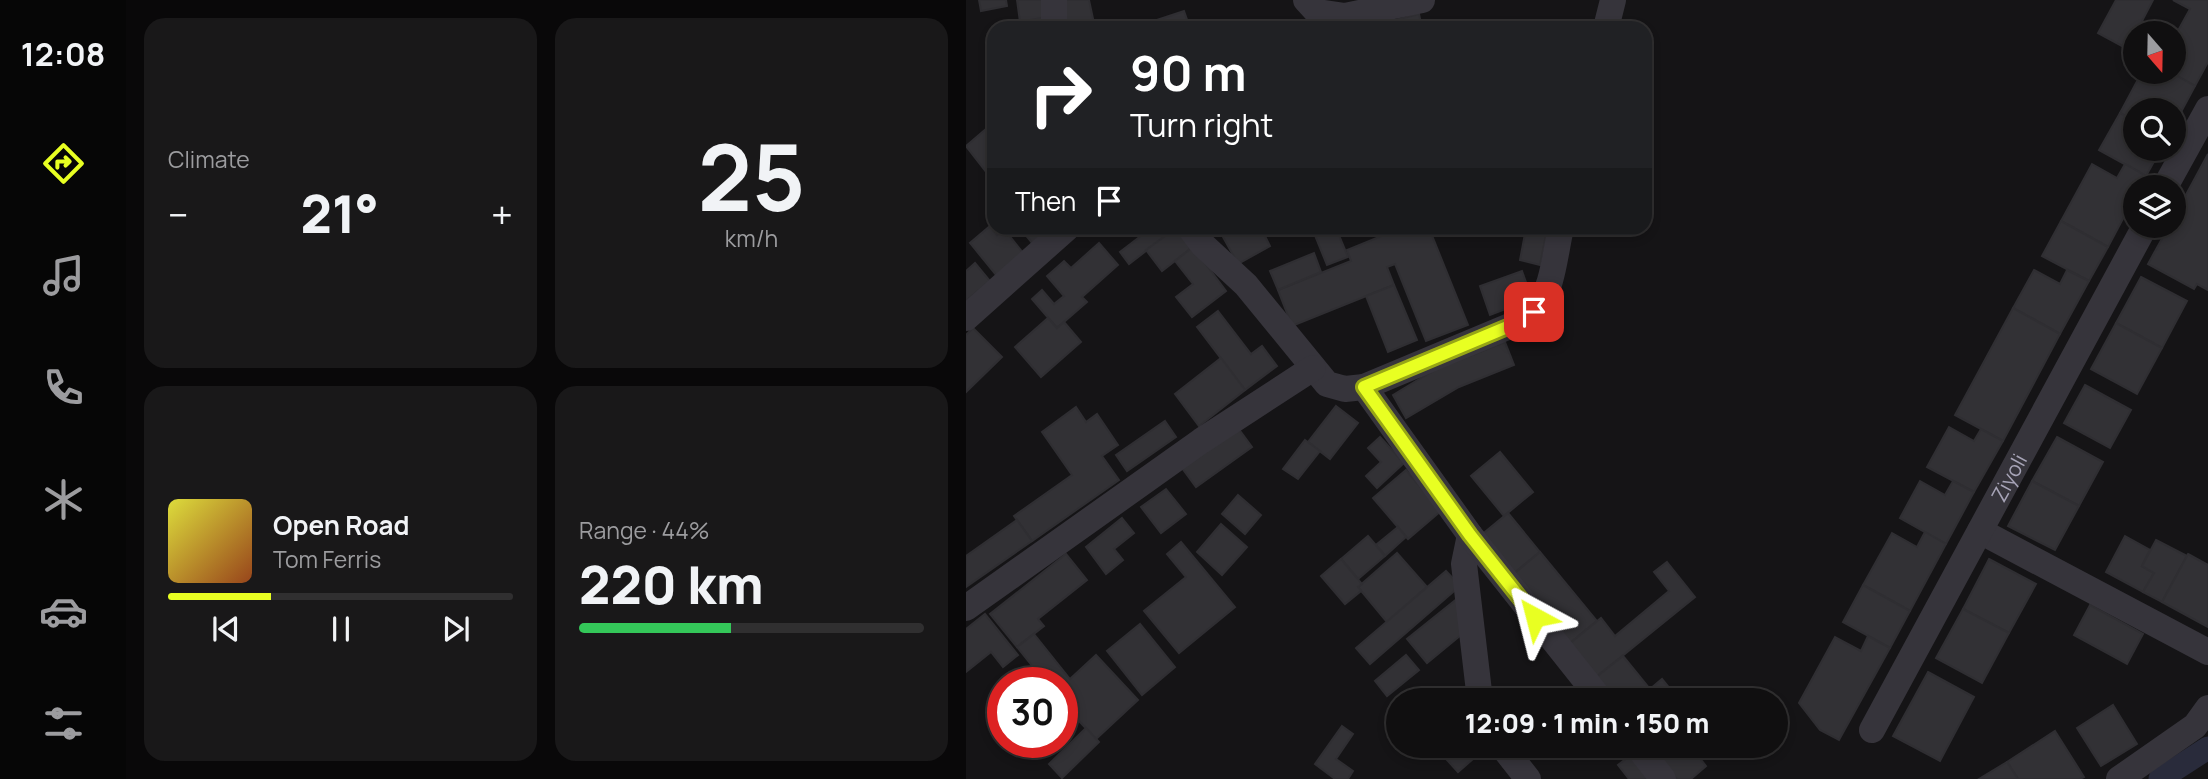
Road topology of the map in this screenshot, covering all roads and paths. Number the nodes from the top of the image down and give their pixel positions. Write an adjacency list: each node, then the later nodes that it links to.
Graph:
1 (1054, 0): 5 (street)
2 (1306, 0): 3 (street)
3 (1422, 0)
4 (1613, 0): 6 (street)
5 (1054, 21)
6 (1608, 21)
7 (2208, 108): 8 (street)
8 (2172, 175)
9 (1059, 235): 13 (street)
10 (1195, 235): 14 (street)
11 (1559, 235): 15 (street)
12 (2139, 238): 16 (street, Ziyoli)
13 (966, 318)
14 (1313, 368): 15 (street); 18 (street)
15 (1364, 387): 17 (street)
16 (1980, 531): 19 (street); 22 (street, Ziyoli)
17 (1470, 535): 20 (street); 21 (street)
18 (966, 608)
19 (2208, 652)
20 (1479, 688)
21 (1591, 688)
22 (1872, 730)
23 (2204, 731): 28 (street)
24 (1511, 758): 26 (street)
25 (1646, 758): 27 (street)
26 (1528, 779)
27 (1663, 779)
28 (2119, 779)

